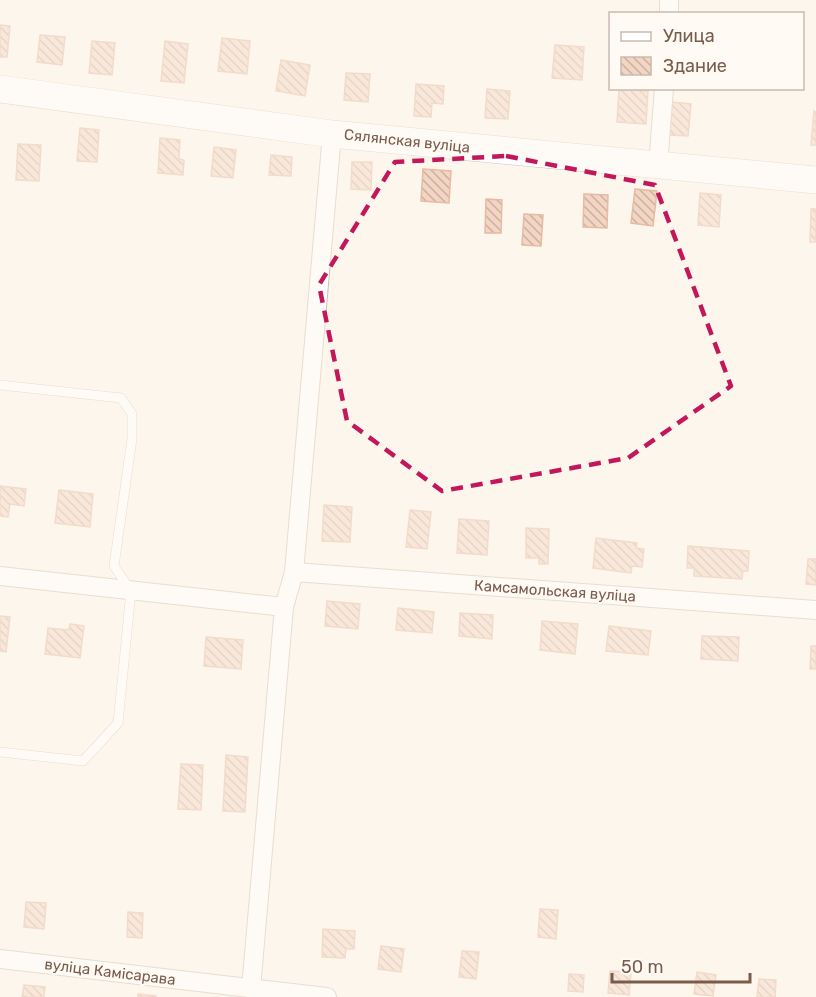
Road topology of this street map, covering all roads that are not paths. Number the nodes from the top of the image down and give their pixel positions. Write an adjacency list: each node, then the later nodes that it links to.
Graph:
1 (0, 89): 3 (street, Сялянская вуліца)
2 (664, 90): 4 (street)
3 (332, 134): 4 (street, Сялянская вуліца); 7 (street)
4 (658, 166): 5 (street, Сялянская вуліца)
5 (816, 180)
6 (0, 385): 9 (lane)
7 (294, 572): 10 (street); 11 (street, Камсамольская вуліца)
8 (0, 576): 9 (street)
9 (131, 591): 10 (street); 12 (lane)
10 (284, 607): 14 (street)
11 (816, 610)
12 (0, 752)
13 (0, 959): 14 (street, вуліца Камісарава)
14 (251, 989): 15 (street, вуліца Камісарава)
15 (327, 997)

